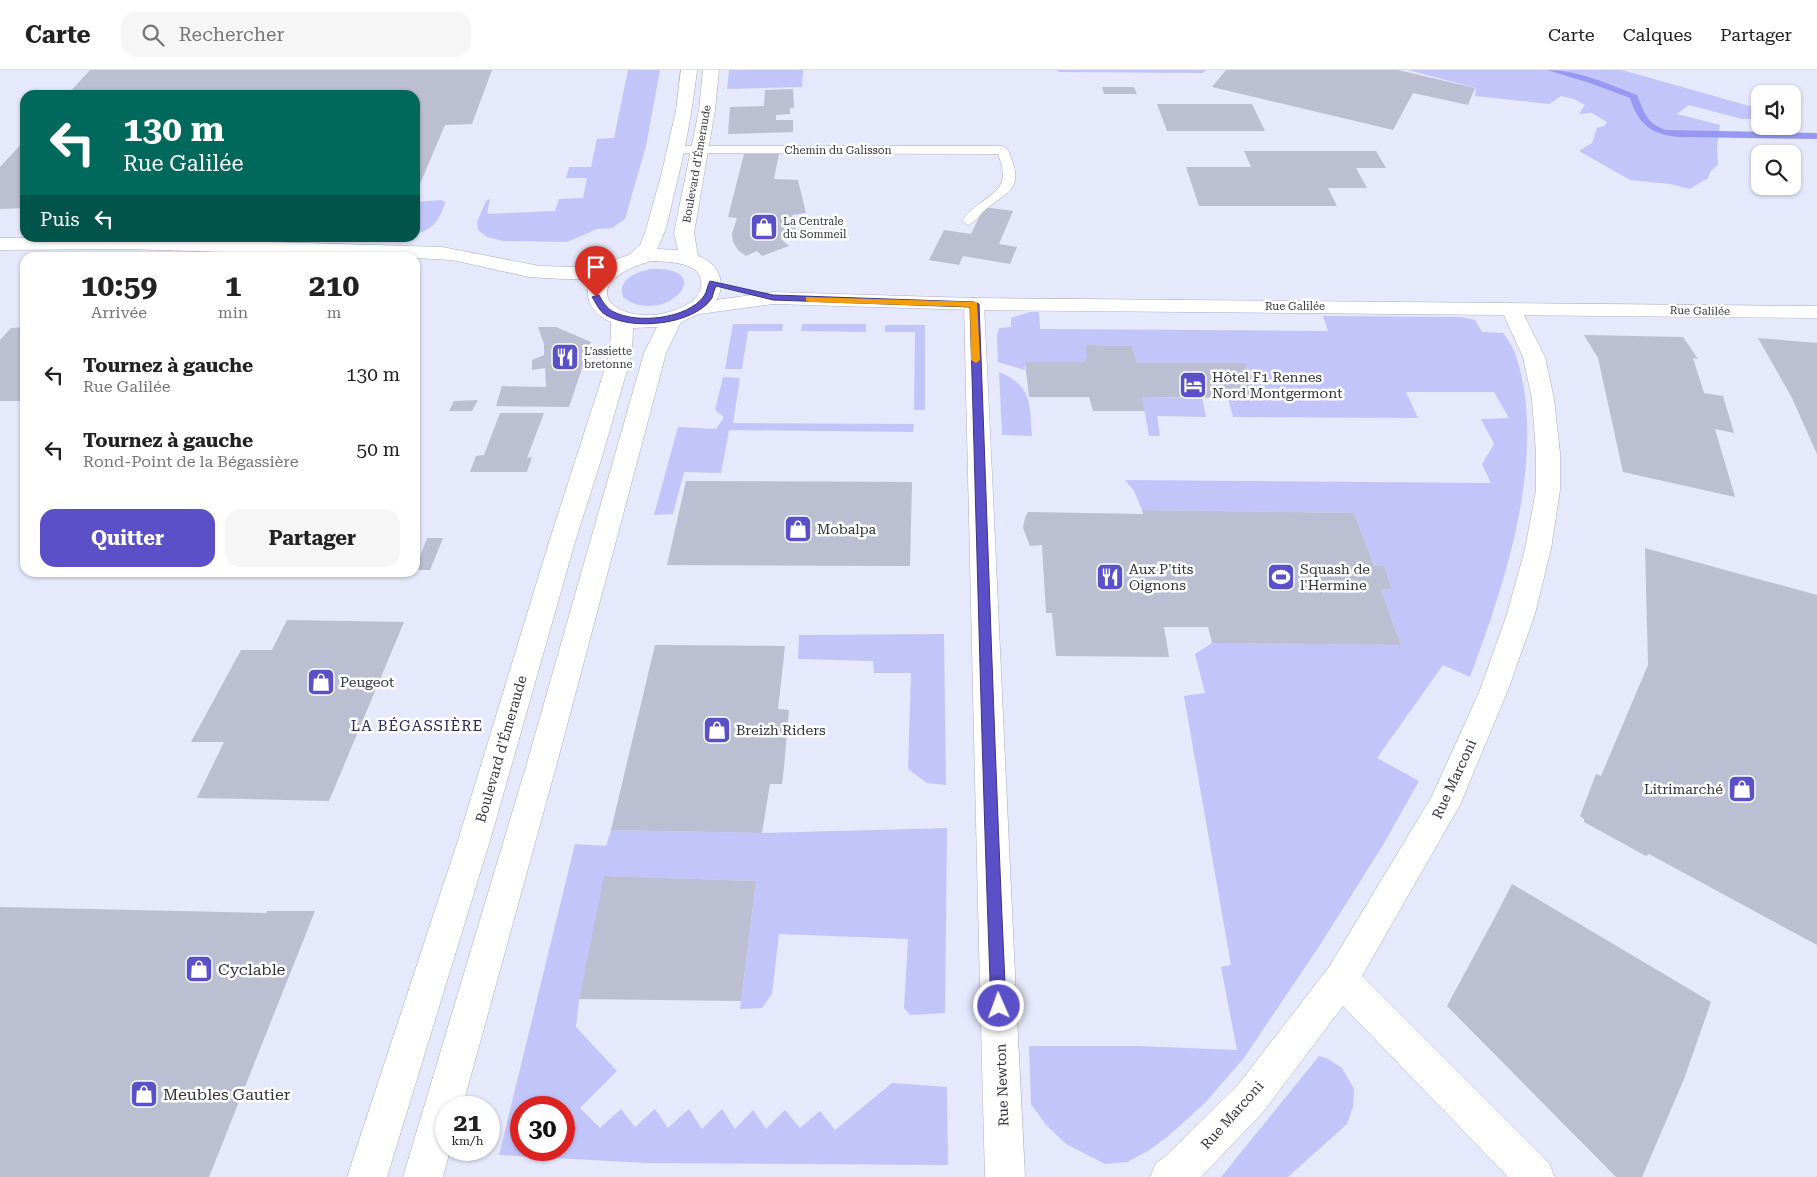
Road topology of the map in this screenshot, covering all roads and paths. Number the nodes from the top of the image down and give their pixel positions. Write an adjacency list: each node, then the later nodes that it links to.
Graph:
1 (689, 70): 3 (street)
2 (711, 70): 4 (street, Boulevard d'Émeraude)
3 (675, 150): 4 (lane, Chemin du Galisson); 9 (street)
4 (698, 150): 5 (lane, Chemin du Galisson); 10 (street, Boulevard d'Émeraude)
5 (968, 220)
6 (0, 244): 7 (street)
7 (410, 252)
8 (420, 252): 11 (street)
9 (637, 258): 10 (street); 12 (street)
10 (689, 258): 13 (street)
11 (516, 269): 12 (street); 14 (street)
12 (609, 271): 14 (street)
13 (713, 283): 15 (street, Rue Galilée); 19 (street)
14 (596, 297): 20 (street)
15 (773, 298): 16 (street, Rue Galilée); 19 (street, Rue Galilée)
16 (974, 304): 17 (street, Rue Galilée); 24 (street, Rue Newton)
17 (1511, 308): 18 (street, Rue Galilée); 21 (street, Rue Marconi)
18 (1817, 312)
19 (683, 314): 20 (street); 23 (street)
20 (621, 318): 22 (street, Boulevard d'Émeraude)
21 (1341, 979): 25 (street, Rue Marconi); 26 (street)
22 (368, 1177)
23 (423, 1177)
24 (1005, 1177)
25 (1170, 1177)
26 (1535, 1177)

